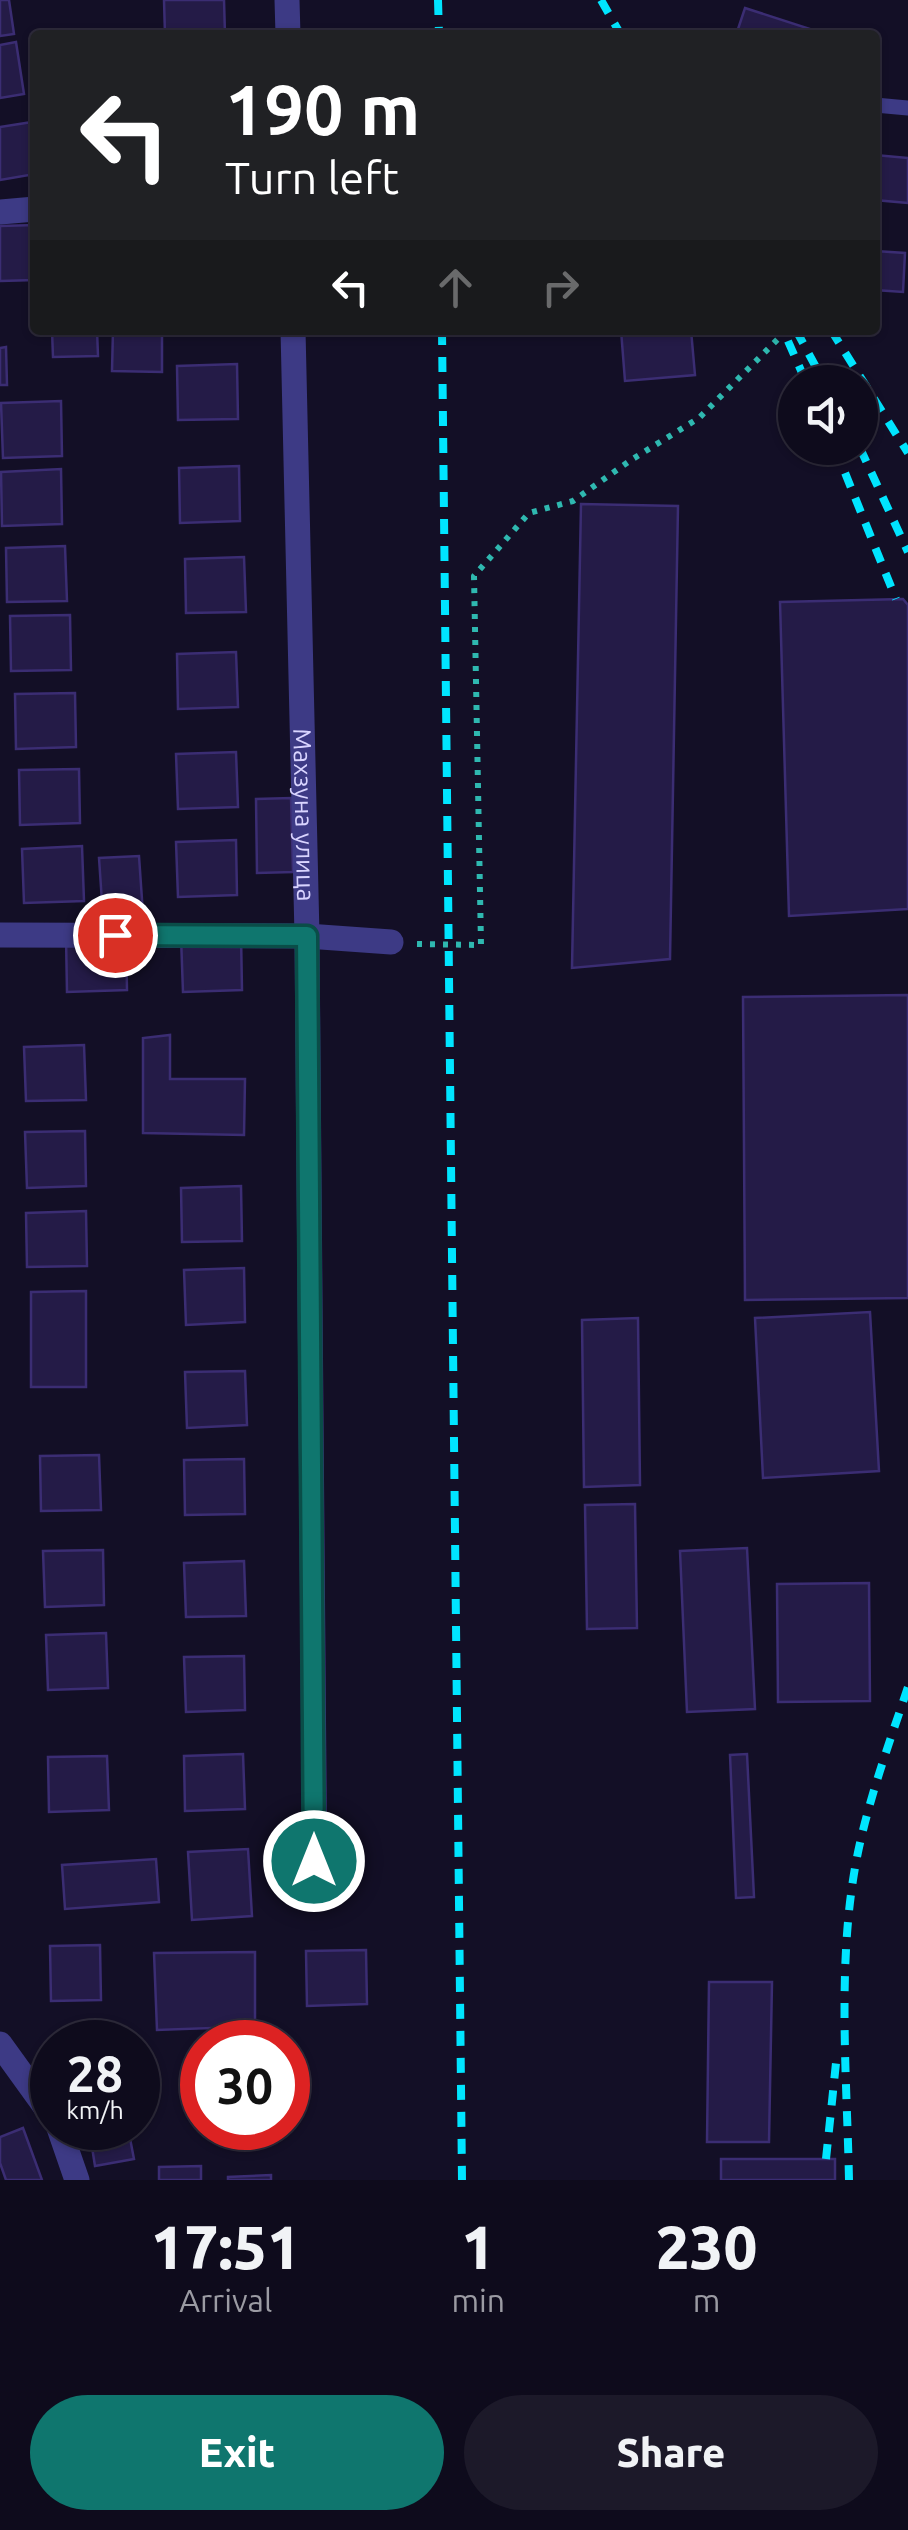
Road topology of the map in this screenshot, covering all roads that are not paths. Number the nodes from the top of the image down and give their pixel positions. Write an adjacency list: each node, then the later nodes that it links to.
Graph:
1 (287, 0): 2 (street)
2 (288, 30)
3 (880, 105): 4 (lane)
4 (908, 108)
5 (30, 209): 6 (street)
6 (0, 212)
7 (293, 335): 9 (street, Махзуна улица)
8 (0, 935): 9 (street)
9 (307, 936): 10 (street); 11 (street, Махзуна улица)
10 (391, 942)
11 (315, 1900)
12 (0, 2044): 13 (street)
13 (30, 2086)
14 (67, 2150): 15 (street)
15 (76, 2180)

